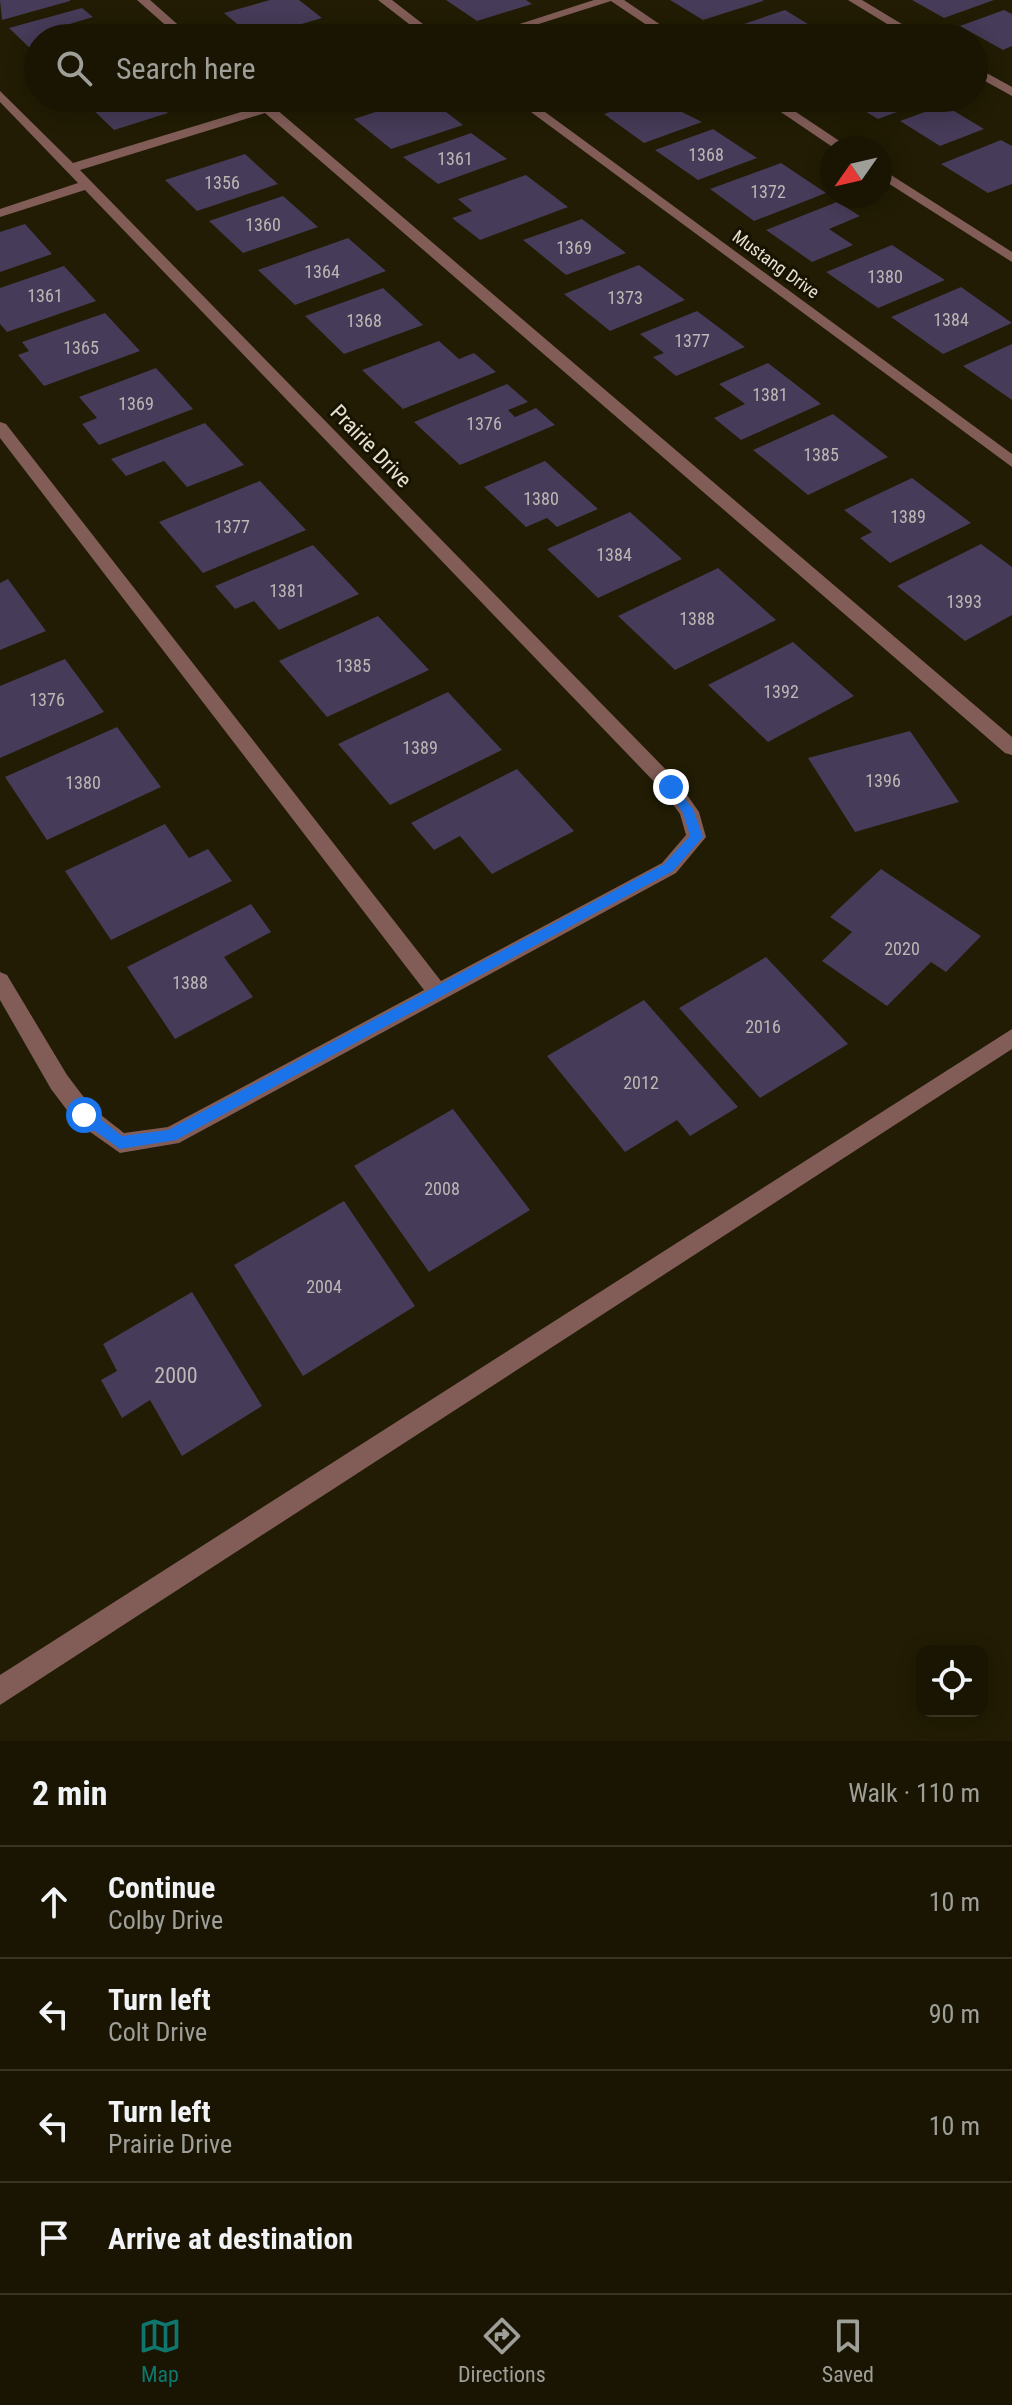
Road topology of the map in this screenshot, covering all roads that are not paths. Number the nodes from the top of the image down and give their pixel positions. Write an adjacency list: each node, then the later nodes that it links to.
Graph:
1 (143, 0): 6 (street)
2 (384, 0): 7 (street)
3 (606, 0): 8 (street)
4 (616, 0): 9 (street)
5 (854, 0): 10 (street)
6 (171, 24)
7 (416, 24)
8 (528, 24)
9 (653, 24)
10 (895, 24)
11 (988, 78): 12 (street)
12 (1012, 92)
13 (0, 95): 19 (street, Prairie Drive)
14 (235, 112): 19 (street)
15 (271, 112): 26 (street)
16 (537, 112): 25 (street, Mustang Drive)
17 (788, 112): 18 (street)
18 (825, 136)
19 (71, 168): 21 (street, Prairie Drive)
20 (892, 180): 23 (street)
21 (87, 185): 22 (street); 28 (street, Prairie Drive)
22 (0, 213)
23 (1012, 258)
24 (0, 427): 28 (street)
25 (1012, 462)
26 (1012, 748)
27 (0, 981): 28 (street)
28 (437, 991)
29 (1012, 1038): 30 (street)
30 (0, 1691)

